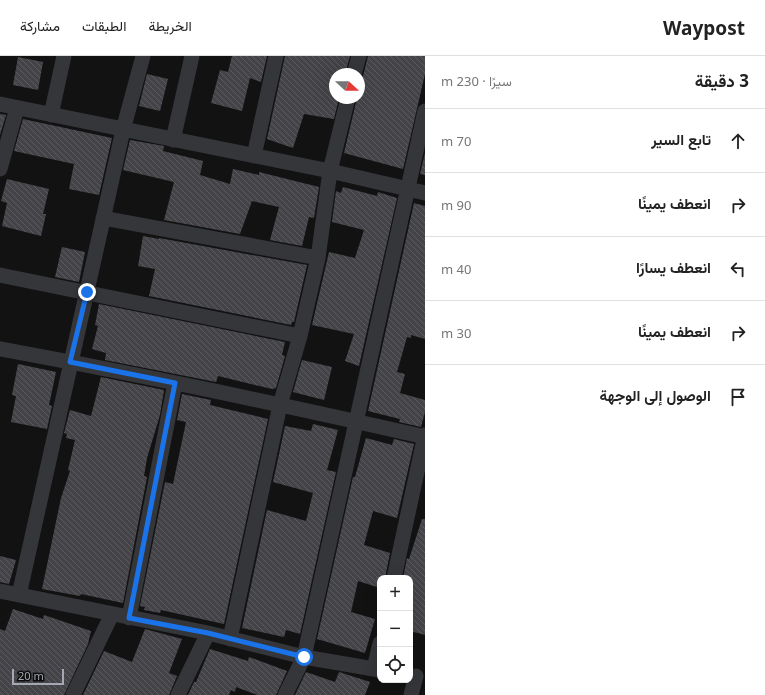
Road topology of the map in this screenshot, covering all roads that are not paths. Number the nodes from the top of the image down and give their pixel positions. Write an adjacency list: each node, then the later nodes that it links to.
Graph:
1 (64, 56): 11 (street)
2 (143, 56): 12 (street)
3 (192, 56): 13 (street)
4 (276, 56): 14 (street)
5 (359, 56): 6 (street)
6 (356, 68)
7 (0, 104): 9 (street)
8 (347, 104): 16 (street)
9 (17, 108): 11 (street); 15 (street)
10 (425, 111): 17 (street)
11 (51, 115): 12 (street)
12 (123, 130): 13 (street); 19 (street)
13 (173, 140): 14 (street)
14 (254, 156): 16 (street)
15 (0, 169)
16 (330, 171): 17 (street); 20 (street)
17 (409, 190): 18 (street); 28 (street)
18 (425, 193)
19 (103, 218): 20 (street); 22 (street)
20 (318, 258): 23 (street)
21 (0, 275): 22 (street)
22 (87, 292): 23 (street); 25 (street)
23 (300, 336): 27 (street)
24 (0, 349): 25 (street)
25 (70, 362): 26 (street); 32 (street)
26 (175, 383): 27 (street); 34 (street)
27 (280, 405): 28 (street); 36 (street)
28 (355, 422): 29 (street); 37 (street)
29 (425, 436): 30 (street)
30 (395, 575)
31 (0, 591): 32 (street)
32 (18, 595): 33 (street)
33 (112, 614): 34 (street); 40 (street)
34 (129, 618): 35 (street)
35 (208, 633): 36 (street); 41 (street)
36 (230, 639): 37 (street)
37 (304, 657): 38 (street); 42 (street)
38 (377, 669)
39 (417, 676): 43 (street)
40 (73, 695)
41 (178, 695)
42 (285, 695)
43 (411, 695)

